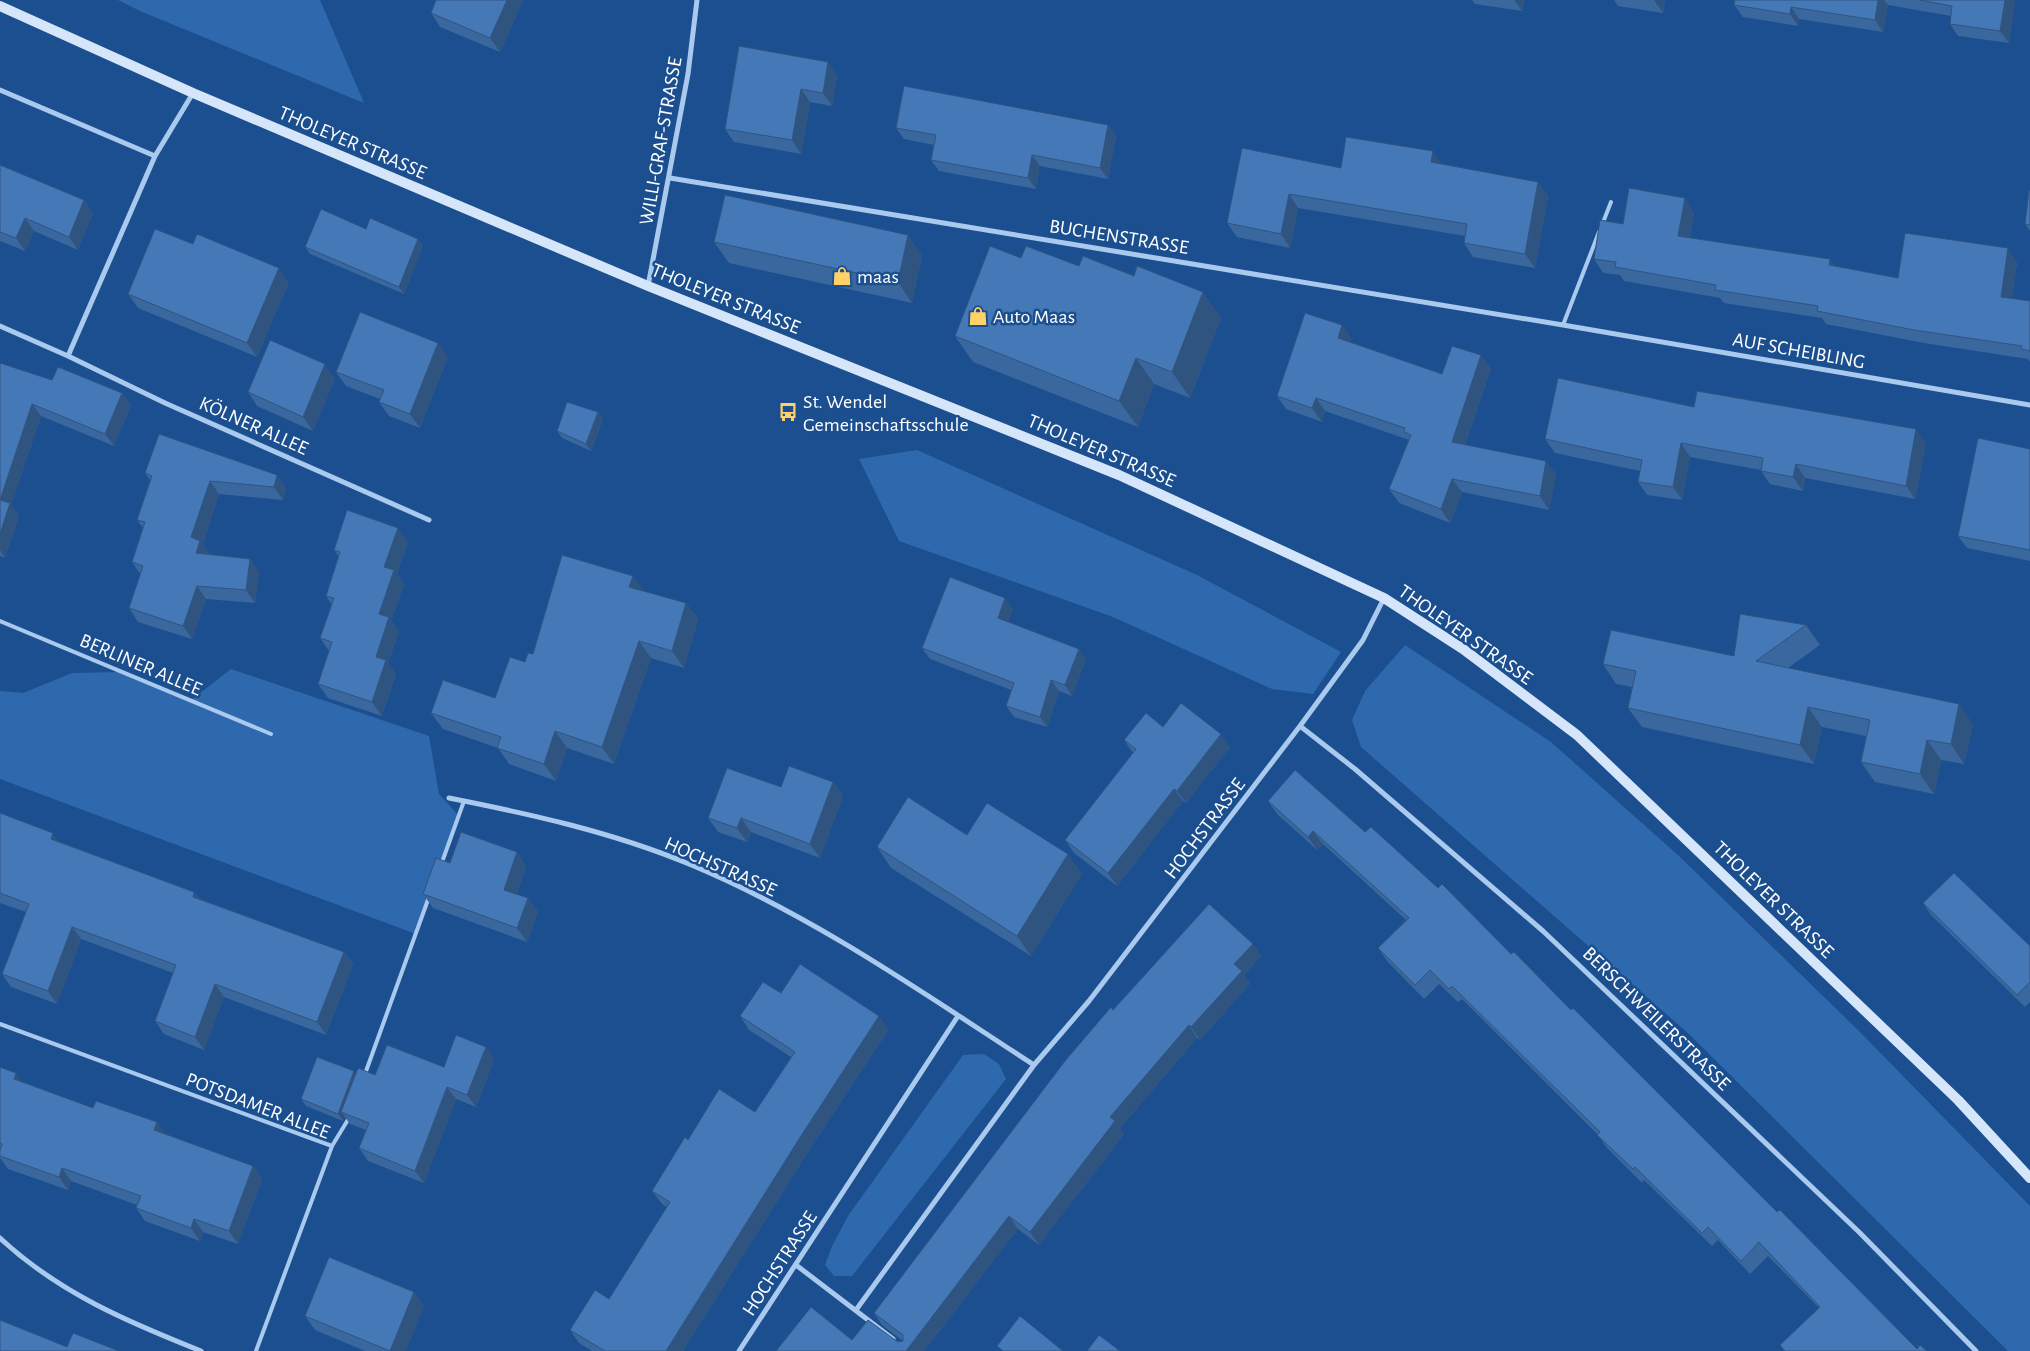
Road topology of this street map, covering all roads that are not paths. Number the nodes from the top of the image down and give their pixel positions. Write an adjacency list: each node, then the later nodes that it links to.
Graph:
1 (697, 0): 6 (street, WILLI-GRAF-STRASSE)
2 (0, 6): 4 (main road, THOLEYER STRASSE)
3 (0, 90): 5 (street)
4 (193, 93): 5 (street); 8 (main road, THOLEYER STRASSE)
5 (155, 156): 11 (street)
6 (670, 178): 8 (street, WILLI-GRAF-STRASSE); 9 (street, BUCHENSTRASSE)
7 (1611, 202): 9 (lane)
8 (648, 286): 14 (main road, THOLEYER STRASSE)
9 (1564, 324): 12 (street, AUF SCHEIBLING)
10 (0, 326): 11 (street, KÖLNER ALLEE)
11 (68, 356): 13 (street, KÖLNER ALLEE)
12 (2030, 405)
13 (429, 520)
14 (1384, 598): 16 (street, HOCHSTRASSE); 28 (main road, THOLEYER STRASSE)
15 (0, 621): 17 (lane, BERLINER ALLEE)
16 (1300, 726): 24 (street, HOCHSTRASSE); 36 (street, BERSCHWEILERSTRASSE)
17 (270, 734)
18 (449, 798): 19 (street, HOCHSTRASSE)
19 (464, 801): 20 (lane); 22 (street, HOCHSTRASSE)
20 (439, 870)
21 (432, 888): 25 (lane)
22 (958, 1016): 24 (street, HOCHSTRASSE); 30 (street, HOCHSTRASSE)
23 (0, 1024): 27 (lane, POTSDAMER ALLEE)
24 (1034, 1065): 31 (street, HOCHSTRASSE)
25 (362, 1081)
26 (352, 1108): 27 (lane)
27 (332, 1146): 34 (lane, POTSDAMER ALLEE)
28 (2030, 1178)
29 (0, 1238): 33 (street)
30 (796, 1265): 31 (street); 35 (street, HOCHSTRASSE)
31 (856, 1310): 32 (street)
32 (902, 1345)
33 (202, 1351)
34 (256, 1351)
35 (738, 1351)
36 (1976, 1351)

